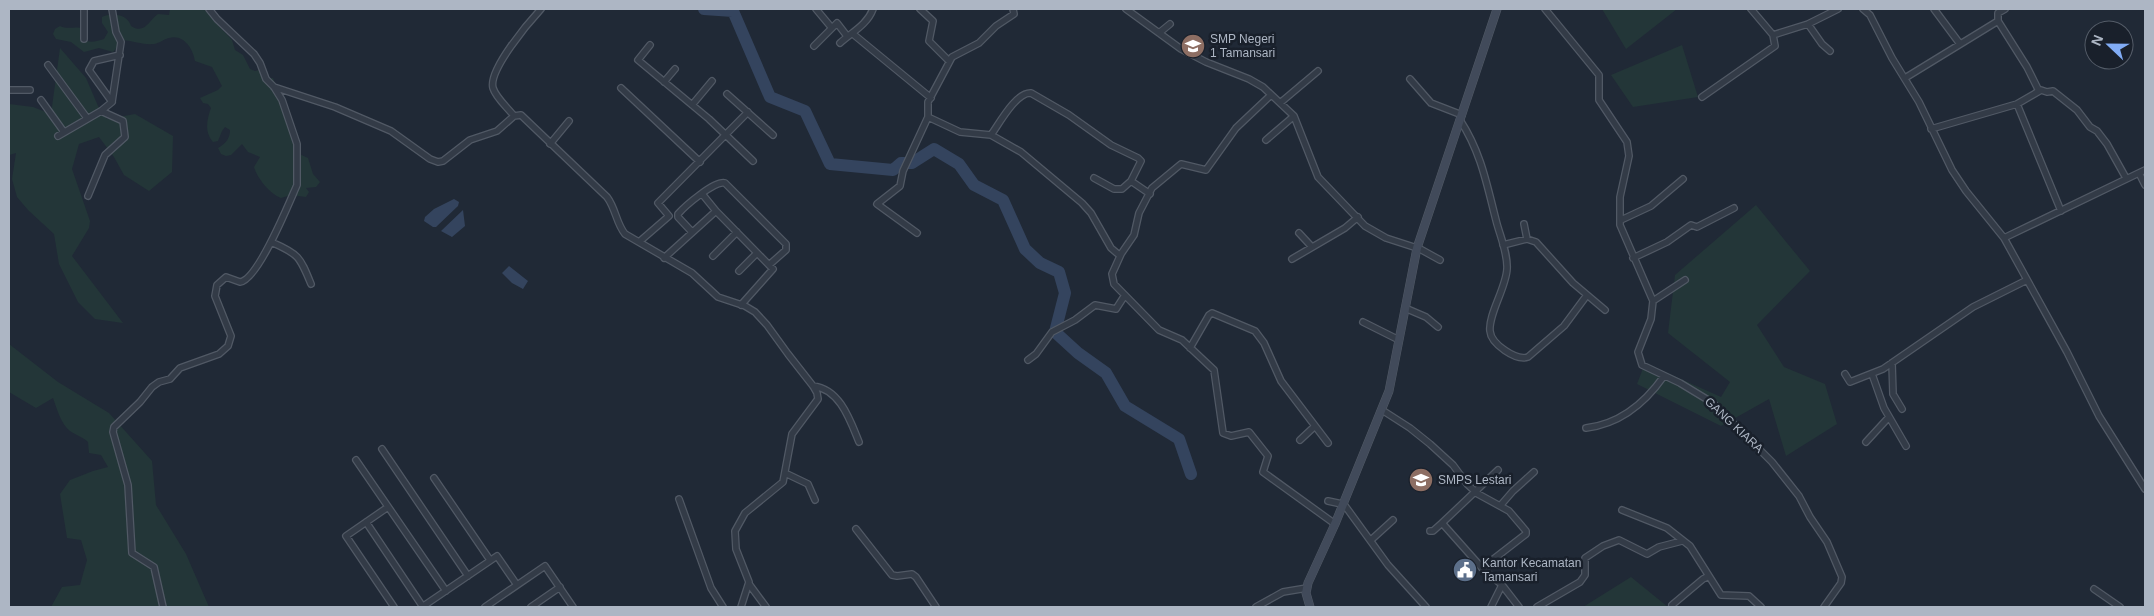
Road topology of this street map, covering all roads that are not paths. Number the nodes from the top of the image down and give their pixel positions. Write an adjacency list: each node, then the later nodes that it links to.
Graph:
1 (84, 9): 24 (street)
2 (112, 9): 30 (street)
3 (209, 9): 39 (street)
4 (541, 9): 55 (street)
5 (816, 9): 20 (street)
6 (873, 9): 22 (street)
7 (920, 9): 31 (street)
8 (1013, 9): 31 (street)
9 (1126, 9): 21 (street)
10 (1497, 9): 59 (main road)
11 (1545, 9): 82 (street)
12 (1751, 9): 23 (street)
13 (1838, 9): 19 (street)
14 (1863, 9): 35 (street)
15 (1934, 9): 26 (street)
16 (2005, 9): 17 (street)
17 (1998, 21): 26 (street); 43 (street)
18 (1170, 24): 21 (street)
19 (1808, 24): 23 (street); 29 (street)
20 (832, 27): 22 (street); 28 (street)
21 (1159, 33): 45 (street)
22 (850, 35): 25 (street); 47 (street)
23 (1773, 35): 46 (street)
24 (84, 39)
25 (840, 43)
26 (1960, 44): 35 (street)
27 (650, 45): 38 (street)
28 (814, 46)
29 (1830, 51)
30 (120, 55): 49 (street); 49 (street)
31 (949, 61): 47 (street)
32 (48, 65): 58 (street)
33 (675, 69): 38 (street)
34 (1318, 71): 50 (street)
35 (1905, 78): 61 (street)
36 (1410, 79): 59 (street)
37 (712, 81): 52 (street)
38 (664, 82): 52 (street)
39 (274, 87): 55 (street); 90 (street)
40 (621, 88): 68 (street)
41 (9, 90): 42 (street)
42 (30, 90)
43 (2039, 91): 51 (street); 71 (street)
44 (727, 94): 54 (street)
45 (1271, 95): 50 (street); 75 (street)
46 (1702, 97)
47 (931, 98): 57 (street)
48 (41, 100): 58 (street)
49 (112, 102): 53 (street)
50 (1280, 103): 56 (street)
51 (2017, 104): 61 (street); 80 (street)
52 (692, 105): 64 (street)
53 (101, 111): 58 (street); 77 (street)
54 (748, 112): 62 (street); 64 (street)
55 (514, 116): 66 (street)
56 (1294, 116): 65 (street); 81 (street)
57 (928, 117): 63 (street); 86 (street)
58 (86, 118)
59 (1461, 118): 92 (street); 94 (main road)
60 (569, 121): 66 (street)
61 (1932, 129): 88 (street)
62 (772, 135)
63 (991, 135): 73 (street); 96 (street)
64 (726, 136): 67 (street); 68 (street)
65 (1266, 140)
66 (550, 144): 91 (street)
67 (753, 161)
68 (700, 162): 91 (street)
69 (2142, 172): 71 (street); 74 (street)
70 (1094, 178): 73 (street)
71 (2126, 178): 80 (street)
72 (1683, 179): 82 (street)
73 (1131, 181): 75 (street)
74 (2145, 185)
75 (1150, 194): 96 (street)
76 (703, 195): 79 (street); 84 (street); 102 (street)
77 (88, 196)
78 (1734, 208): 99 (street)
79 (716, 211): 84 (street); 85 (street)
80 (2061, 211): 88 (street)
81 (1358, 217): 93 (street); 94 (street)
82 (1621, 220): 99 (street)
83 (1524, 224): 89 (street)
84 (692, 232): 98 (street)
85 (737, 232): 95 (street); 97 (street)
86 (917, 233)
87 (1299, 233): 93 (street)
88 (2004, 238): 105 (street)
89 (1527, 239): 92 (street); 108 (street)
90 (271, 242): 106 (street); 169 (street)
91 (639, 242): 98 (street)
92 (1503, 245): 108 (street)
93 (1312, 247): 100 (street)
94 (1417, 248): 101 (street); 111 (main road)
95 (757, 252): 102 (street); 103 (street)
96 (1121, 254): 107 (street)
97 (714, 256)
98 (664, 258): 110 (street)
99 (1633, 258): 109 (street)
100 (1292, 259)
101 (1440, 260)
102 (769, 265): 110 (street)
103 (739, 271)
104 (1685, 280): 109 (street)
105 (2027, 280): 118 (street); 139 (street)
106 (311, 284)
107 (1126, 295): 116 (street); 117 (street)
108 (1587, 295): 112 (street)
109 (1654, 302): 121 (street, GANG KIARA)
110 (741, 305): 122 (street)
111 (1405, 308): 114 (street); 115 (main road)
112 (1605, 310)
113 (1363, 322): 115 (street)
114 (1438, 326)
115 (1399, 340): 124 (main road)
116 (1190, 348): 126 (street); 151 (street)
117 (1028, 360)
118 (1892, 363): 120 (street); 123 (street)
119 (1845, 374): 120 (street)
120 (1872, 374): 125 (street)
121 (1664, 376): 127 (street); 187 (street, GANG KIARA)
122 (813, 386): 129 (street); 137 (street)
123 (1902, 409)
124 (1382, 410): 140 (street); 144 (main road)
125 (1889, 417): 130 (street); 132 (street)
126 (1315, 426): 128 (street); 131 (street)
127 (1586, 428)
128 (1300, 440)
129 (859, 442)
130 (1866, 442)
131 (1328, 443)
132 (1906, 446)
133 (382, 449): 158 (street)
134 (356, 460): 146 (street)
135 (1498, 470): 140 (street)
136 (1534, 472): 145 (street)
137 (785, 473): 142 (street); 160 (street)
138 (434, 478): 156 (street)
139 (2145, 489)
140 (1475, 492): 145 (street); 150 (street)
141 (679, 499): 176 (street)
142 (815, 500)
143 (1328, 502): 144 (street)
144 (1342, 503): 151 (main road); 154 (street)
145 (1500, 506): 157 (street)
146 (388, 507): 149 (street); 166 (street)
147 (1622, 510): 155 (street)
148 (1393, 520): 154 (street)
149 (366, 522): 170 (street); 171 (street)
150 (1442, 523): 153 (street); 157 (street)
151 (1335, 524): 164 (main road)
152 (856, 529): 179 (street)
153 (1430, 531)
154 (1371, 540): 182 (street)
155 (1682, 541): 159 (street); 185 (street)
156 (490, 560): 158 (street); 161 (street)
157 (1482, 568): 162 (street)
158 (468, 576): 166 (street)
159 (1709, 576): 168 (street); 186 (street)
160 (749, 584): 177 (street); 178 (street)
161 (517, 585): 163 (street); 167 (street)
162 (1502, 585): 183 (street); 184 (street)
163 (560, 587): 174 (street); 175 (street)
164 (1307, 588): 180 (street); 181 (main road)
165 (2094, 589): 188 (street)
166 (446, 591): 171 (street)
167 (494, 601): 172 (street); 173 (street)
168 (1672, 604)
169 (163, 607)
170 (394, 607)
171 (423, 607)
172 (485, 607)
173 (499, 607)
174 (531, 607)
175 (573, 607)
176 (724, 607)
177 (741, 607)
178 (766, 607)
179 (936, 607)
180 (1256, 607)
181 (1310, 607)
182 (1426, 607)
183 (1491, 607)
184 (1519, 607)
185 (1537, 607)
186 (1762, 607)
187 (1824, 607)
188 (2120, 607)

